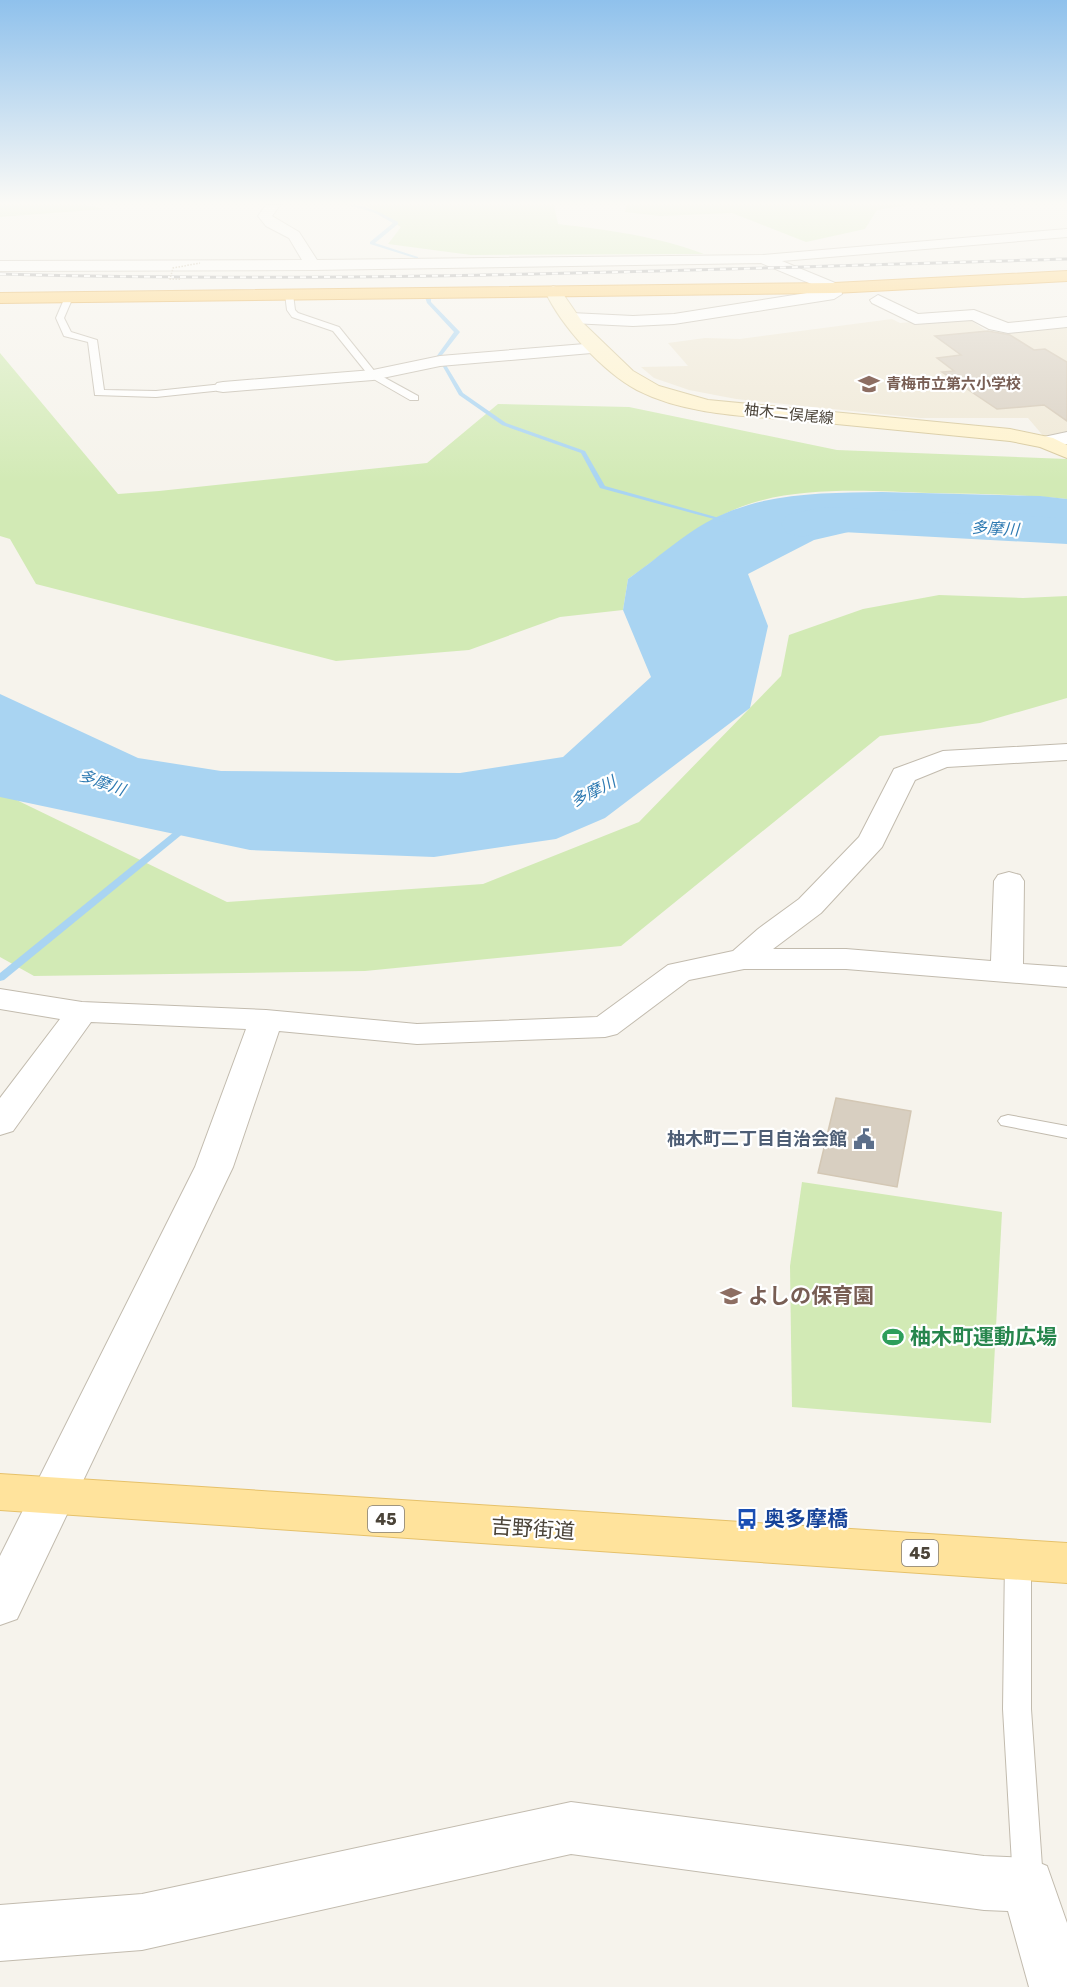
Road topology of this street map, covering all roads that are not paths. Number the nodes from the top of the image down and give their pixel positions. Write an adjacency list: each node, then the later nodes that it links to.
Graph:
1 (69, 297): 12 (lane)
2 (0, 298): 3 (highway)
3 (19, 298)
4 (289, 298): 11 (lane)
5 (555, 298): 8 (main road, 柚木二俣尾線)
6 (810, 298): 8 (street)
7 (878, 300): 9 (street)
8 (571, 318): 10 (main road, 柚木二俣尾線)
9 (1067, 322)
10 (597, 348): 11 (street); 15 (main road, 柚木二俣尾線)
11 (373, 375): 12 (street); 13 (lane)
12 (223, 387)
13 (414, 398)
14 (1067, 440): 15 (street)
15 (1046, 442): 16 (main road, 柚木二俣尾線)
16 (1067, 452)
17 (1067, 752): 19 (street)
18 (1009, 881): 20 (street)
19 (744, 959): 20 (street); 24 (street)
20 (1007, 973): 21 (street)
21 (1067, 977)
22 (0, 999): 23 (street)
23 (82, 1012): 24 (street); 26 (street)
24 (266, 1020): 29 (street)
25 (1008, 1121): 27 (lane)
26 (0, 1123)
27 (1067, 1132)
28 (0, 1492): 29 (main road, 吉野街道 / 45)
29 (53, 1497): 30 (main road, 吉野街道 / 45); 32 (street)
30 (1018, 1559): 31 (main road, 吉野街道 / 45); 33 (lane)
31 (1067, 1563)
32 (0, 1604)
33 (1028, 1886): 34 (street); 35 (street)
34 (0, 1933)
35 (1058, 1987)

